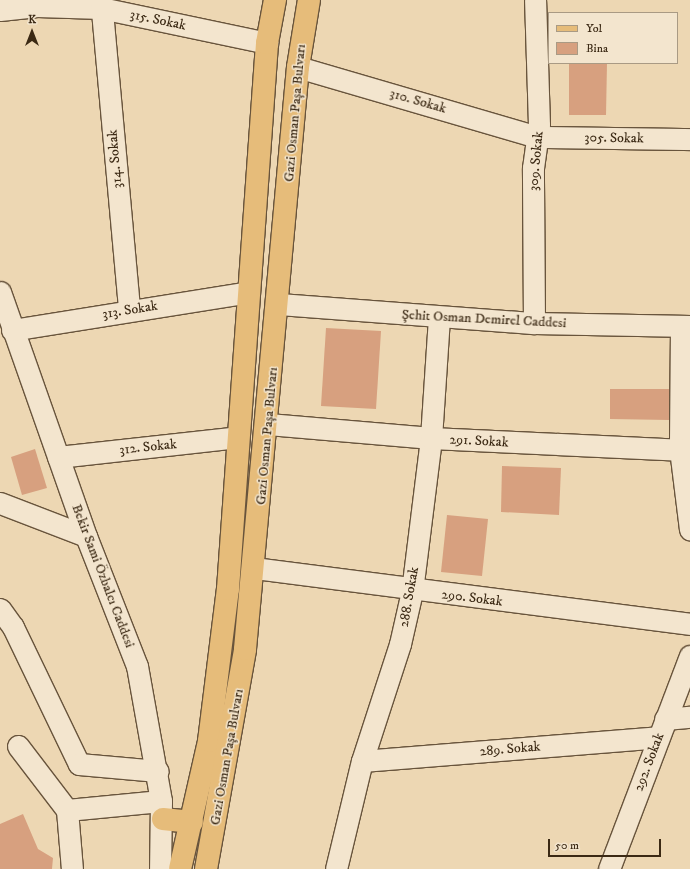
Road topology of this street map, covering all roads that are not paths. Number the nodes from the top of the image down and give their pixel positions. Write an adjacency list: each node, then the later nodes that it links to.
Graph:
1 (275, 0): 6 (main road, Gazi Osman Paşa Bulvarı)
2 (308, 0): 7 (main road, Gazi Osman Paşa Bulvarı)
3 (535, 0): 8 (street, 309. Sokak)
4 (101, 4): 5 (street, 315. Sokak); 6 (street, 315. Sokak); 13 (street, 314. Sokak)
5 (7, 6)
6 (267, 43): 11 (main road, Gazi Osman Paşa Bulvarı)
7 (298, 67): 8 (street, 310. Sokak); 12 (main road, Gazi Osman Paşa Bulvarı)
8 (538, 137): 9 (street, 305. Sokak); 15 (street, 309. Sokak)
9 (690, 139)
10 (0, 292): 17 (street, Bekir Sami Özbalcı Caddesi)
11 (249, 292): 13 (street, 313. Sokak); 19 (main road, Gazi Osman Paşa Bulvarı)
12 (279, 304): 14 (street, Şehit Osman Demirel Caddesi); 18 (main road, Gazi Osman Paşa Bulvarı)
13 (129, 309): 17 (street, 313. Sokak)
14 (439, 317): 15 (street, Şehit Osman Demirel Caddesi); 20 (street, 288. Sokak)
15 (534, 323): 16 (street, Şehit Osman Demirel Caddesi)
16 (686, 326): 21 (street)
17 (12, 330): 22 (street, Bekir Sami Özbalcı Caddesi)
18 (268, 424): 20 (street, 291. Sokak); 26 (main road, Gazi Osman Paşa Bulvarı)
19 (238, 437): 22 (street, 312. Sokak); 38 (main road, Gazi Osman Paşa Bulvarı)
20 (431, 438): 21 (street, 291. Sokak); 27 (street, 288. Sokak)
21 (685, 450): 24 (street)
22 (58, 457): 25 (street, Bekir Sami Özbalcı Caddesi)
23 (0, 503): 25 (street)
24 (690, 530)
25 (86, 536): 35 (street, Bekir Sami Özbalcı Caddesi)
26 (254, 568): 27 (street, 290. Sokak); 39 (main road, Gazi Osman Paşa Bulvarı)
27 (412, 591): 29 (street, 290. Sokak); 34 (street, 288. Sokak)
28 (0, 609): 35 (street)
29 (690, 624)
30 (690, 656): 32 (street, 292. Sokak)
31 (690, 717): 32 (street, 289. Sokak)
32 (662, 728): 34 (street, 289. Sokak); 44 (street, 292. Sokak)
33 (18, 746): 36 (street)
34 (362, 761): 43 (street, 288. Sokak)
35 (158, 770): 37 (street, Bekir Sami Özbalcı Caddesi)
36 (67, 810): 37 (street); 40 (street)
37 (162, 810): 38 (main road); 41 (street, Bekir Sami Özbalcı Caddesi)
38 (192, 822): 42 (main road, Gazi Osman Paşa Bulvarı)
39 (206, 868)
40 (72, 869)
41 (160, 869)
42 (180, 869)
43 (336, 869)
44 (609, 869)

